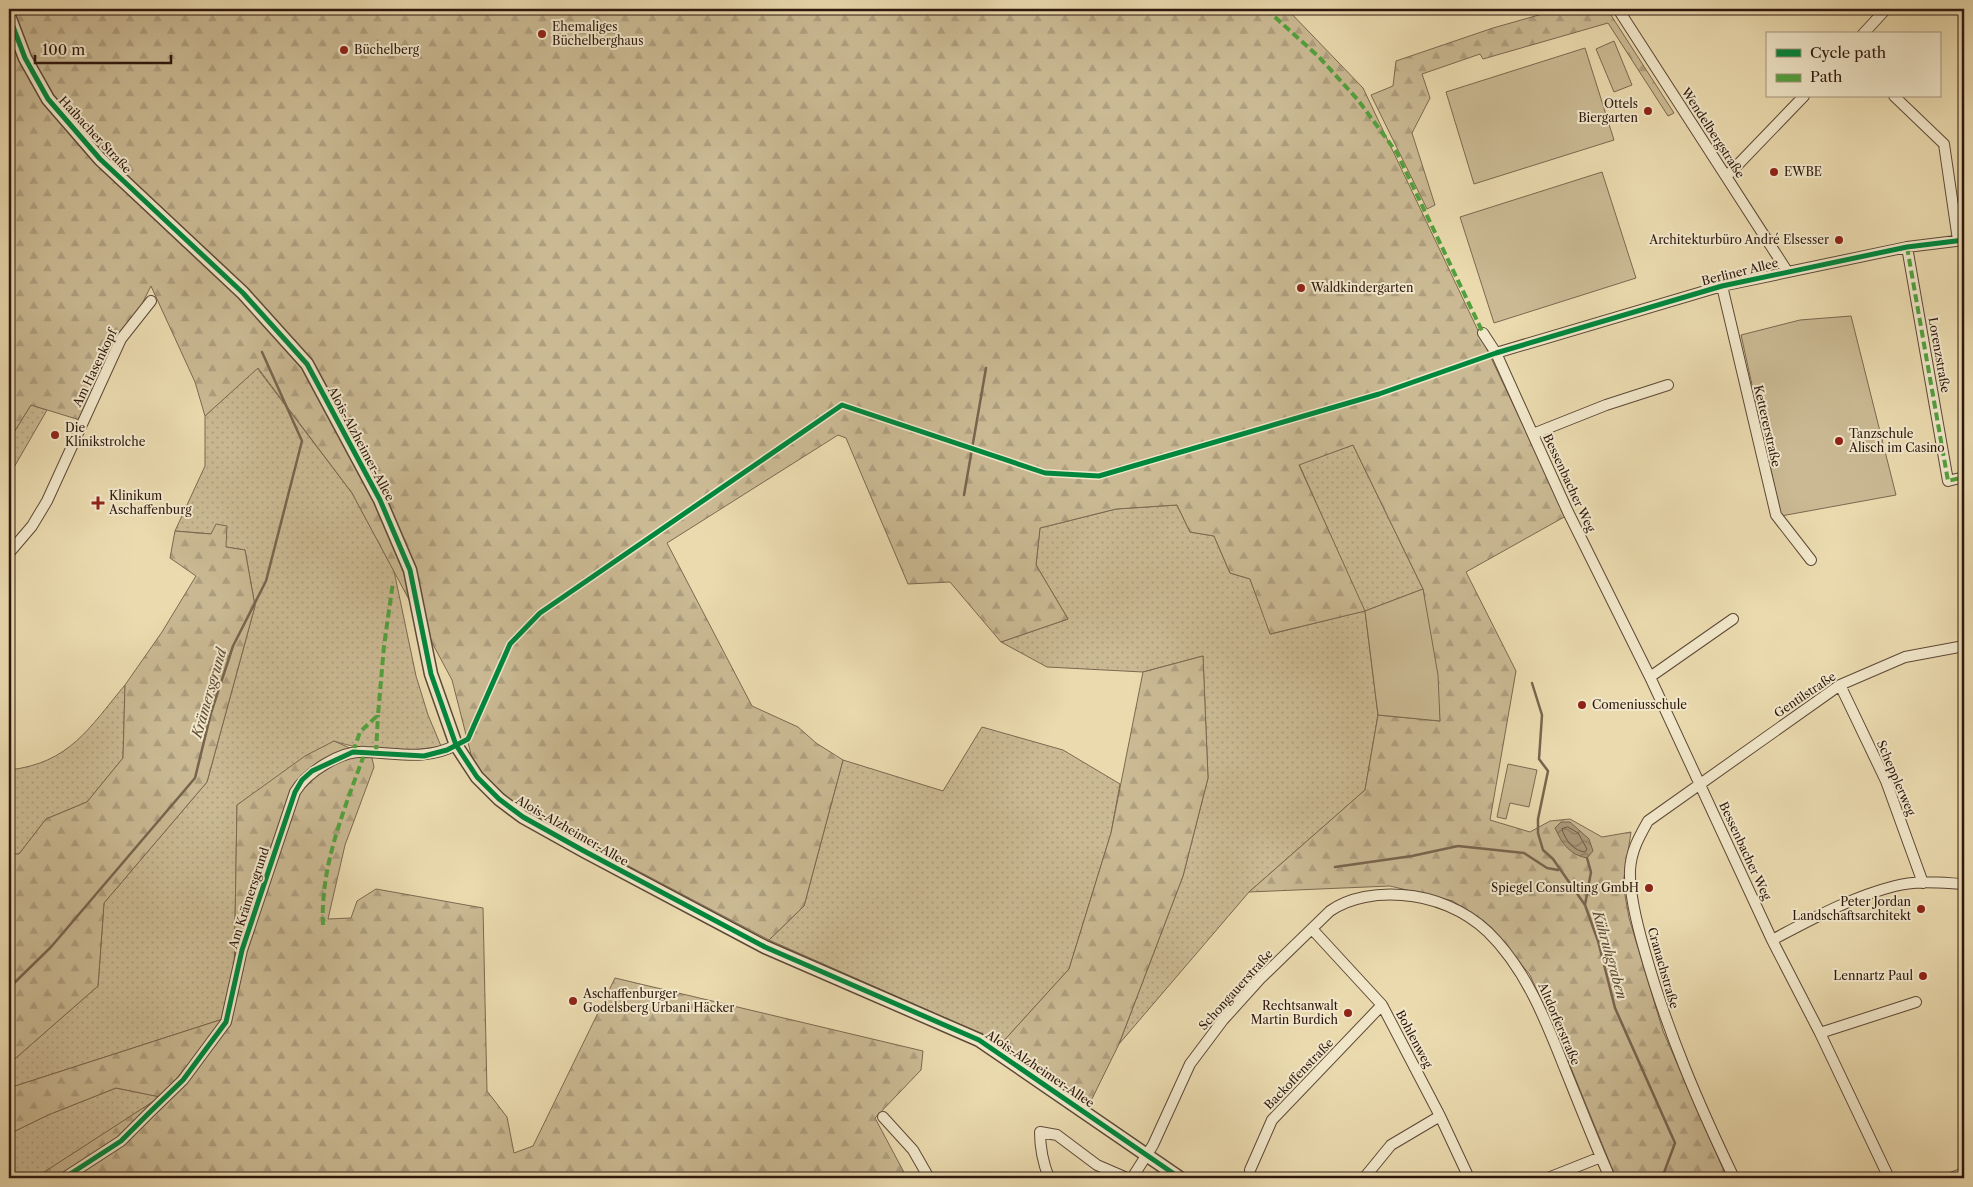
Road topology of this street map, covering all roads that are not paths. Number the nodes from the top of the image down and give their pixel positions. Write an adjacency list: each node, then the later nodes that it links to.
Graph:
1 (1618, 9): 7 (street, Wendelbergstraße)
2 (1886, 9): 4 (street)
3 (9, 16): 10 (street, Haibacher Straße)
4 (1865, 32)
5 (1802, 98): 7 (street)
6 (1896, 98): 8 (street)
7 (1727, 176): 11 (street, Wendelbergstraße)
8 (1961, 240): 9 (street, Berliner Allee)
9 (1907, 247): 11 (street, Berliner Allee); 18 (street, Lorenzstraße)
10 (196, 248): 25 (street, Alois-Alzheimer-Allee)
11 (1787, 271): 12 (street, Berliner Allee)
12 (1722, 286): 15 (street, Berliner Allee); 20 (street, Kettererstraße)
13 (151, 301): 19 (street, Am Hasenkopf)
14 (1483, 333): 15 (street, Bessenbacher Weg)
15 (1496, 353): 17 (street, Bessenbacher Weg)
16 (1668, 385): 17 (street, Bessenbacher Weg)
17 (1532, 434): 23 (street, Bessenbacher Weg)
18 (1964, 477)
19 (9, 554)
20 (1811, 560)
21 (1733, 619): 23 (street)
22 (1964, 646): 24 (street, Gentilstraße)
23 (1650, 677): 26 (street, Bessenbacher Weg)
24 (1840, 685): 26 (street, Gentilstraße); 27 (street, Schepplerweg)
25 (456, 745): 36 (street, Alois-Alzheimer-Allee); 40 (street, Am Krämersgrund)
26 (1700, 784): 30 (street, Bessenbacher Weg); 50 (street, Cranachstraße)
27 (1923, 883): 28 (street); 30 (street)
28 (1964, 884)
29 (1312, 929): 32 (street, Bohlenweg); 36 (street, Schongauerstraße); 37 (street, Altdorferstraße)
30 (1772, 940): 33 (street, Bessenbacher Weg)
31 (1916, 1002): 33 (street)
32 (1382, 1004): 34 (street, Bohlenweg); 38 (street, Backoffenstraße)
33 (1820, 1033): 51 (street, Bessenbacher Weg)
34 (1440, 1116): 46 (street); 47 (street, Bohlenweg)
35 (883, 1117): 41 (street)
36 (1148, 1154): 44 (street, Schongauerstraße); 45 (street, Alois-Alzheimer-Allee)
37 (1601, 1157): 48 (street); 49 (street, Altdorferstraße)
38 (1250, 1170)
39 (1964, 1173): 52 (street)
40 (64, 1178)
41 (929, 1178)
42 (1050, 1178): 43 (street)
43 (1127, 1178)
44 (1132, 1178)
45 (1180, 1178)
46 (1364, 1178)
47 (1469, 1178)
48 (1548, 1178)
49 (1610, 1178)
50 (1734, 1178)
51 (1889, 1178)
52 (1951, 1178)

